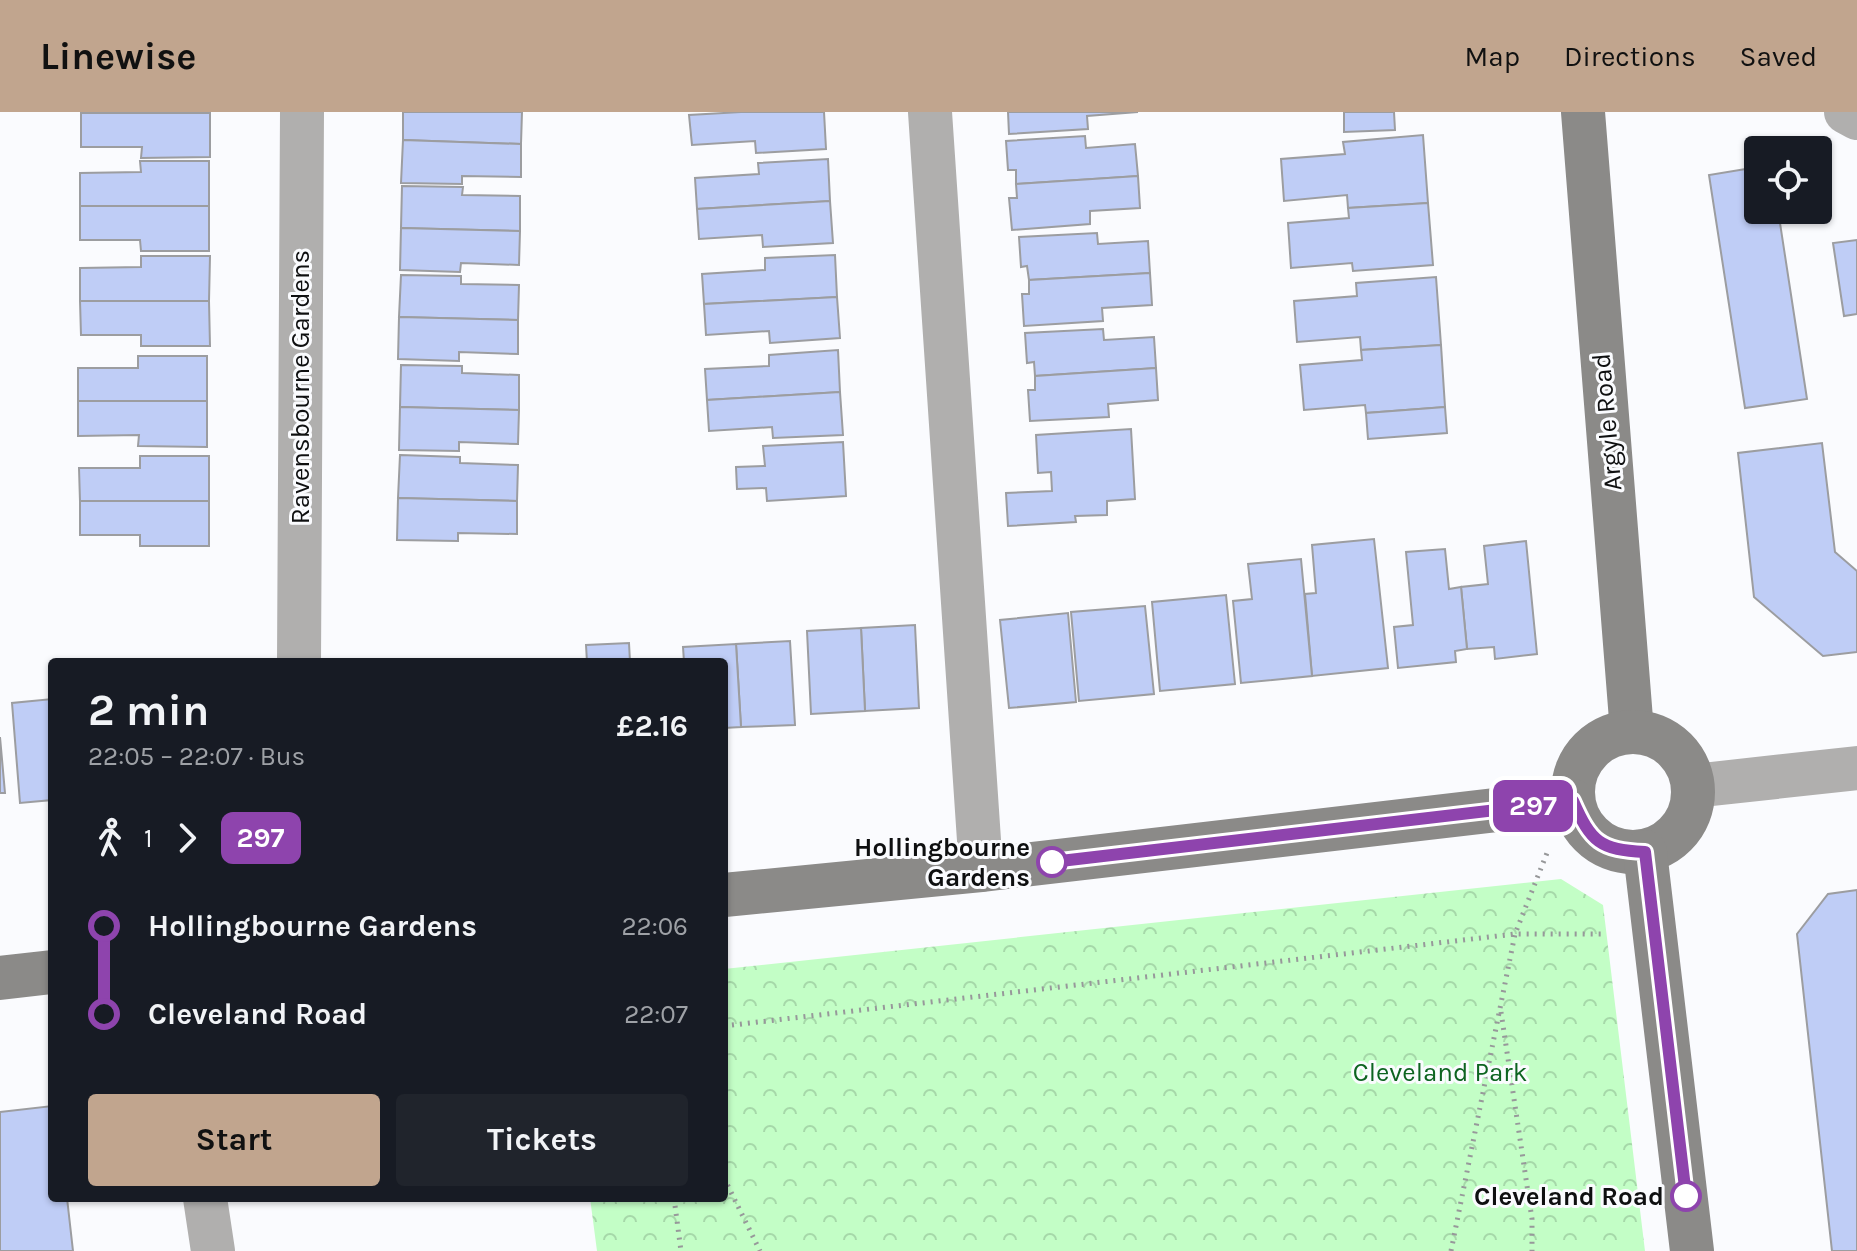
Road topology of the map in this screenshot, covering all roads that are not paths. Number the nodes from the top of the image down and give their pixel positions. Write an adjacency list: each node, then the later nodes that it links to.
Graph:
1 (302, 112): 6 (street, Ravensbourne Gardens)
2 (930, 112): 12 (street)
3 (1583, 112): 7 (main road, Argyle Road)
4 (1846, 112): 5 (street)
5 (1857, 118)
6 (299, 658)
7 (1632, 732): 9 (main road); 10 (main road)
8 (1857, 768): 9 (street)
9 (1694, 786): 11 (main road)
10 (1557, 803): 11 (main road); 12 (main road)
11 (1645, 852): 18 (main road)
12 (981, 870): 13 (main road)
13 (728, 895)
14 (48, 972): 15 (main road)
15 (0, 978)
16 (206, 1202): 17 (street)
17 (213, 1251)
18 (1692, 1251)

